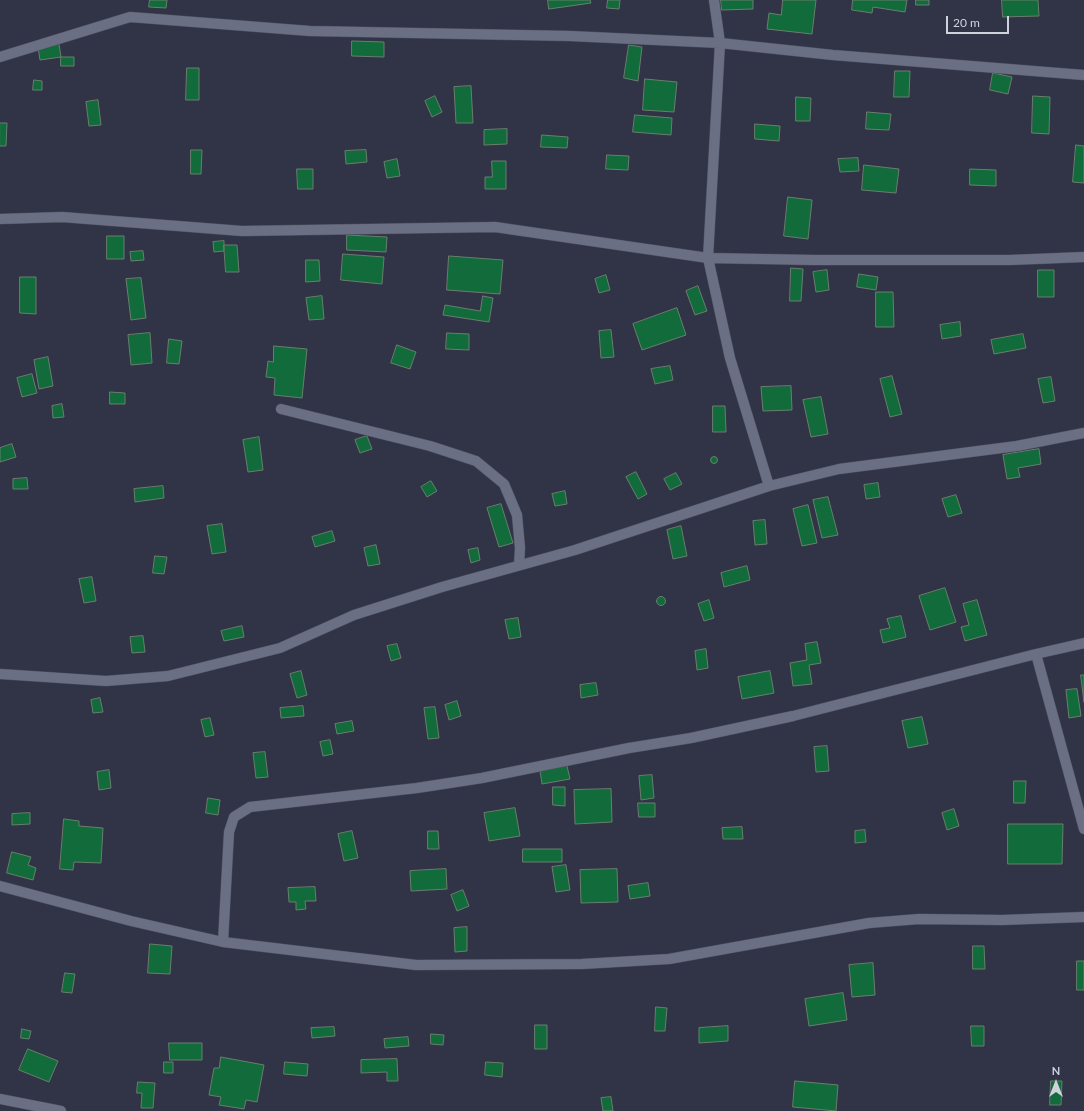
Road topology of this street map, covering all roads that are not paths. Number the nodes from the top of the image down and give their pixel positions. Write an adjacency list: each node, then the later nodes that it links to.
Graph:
1 (714, 0): 2 (street)
2 (720, 43): 3 (street); 4 (street); 7 (street)
3 (0, 57)
4 (1084, 75)
5 (0, 219): 7 (street)
6 (1084, 257): 7 (street)
7 (708, 258): 10 (street)
8 (281, 409): 11 (street)
9 (1084, 433): 10 (street)
10 (769, 486): 11 (street)
11 (519, 565): 14 (street)
12 (1084, 643): 13 (street)
13 (1036, 654): 15 (street); 18 (street)
14 (0, 674)
15 (1084, 829)
16 (0, 886): 18 (street)
17 (1084, 917): 18 (street)
18 (223, 942)
19 (0, 1099): 20 (street)
20 (60, 1111)

